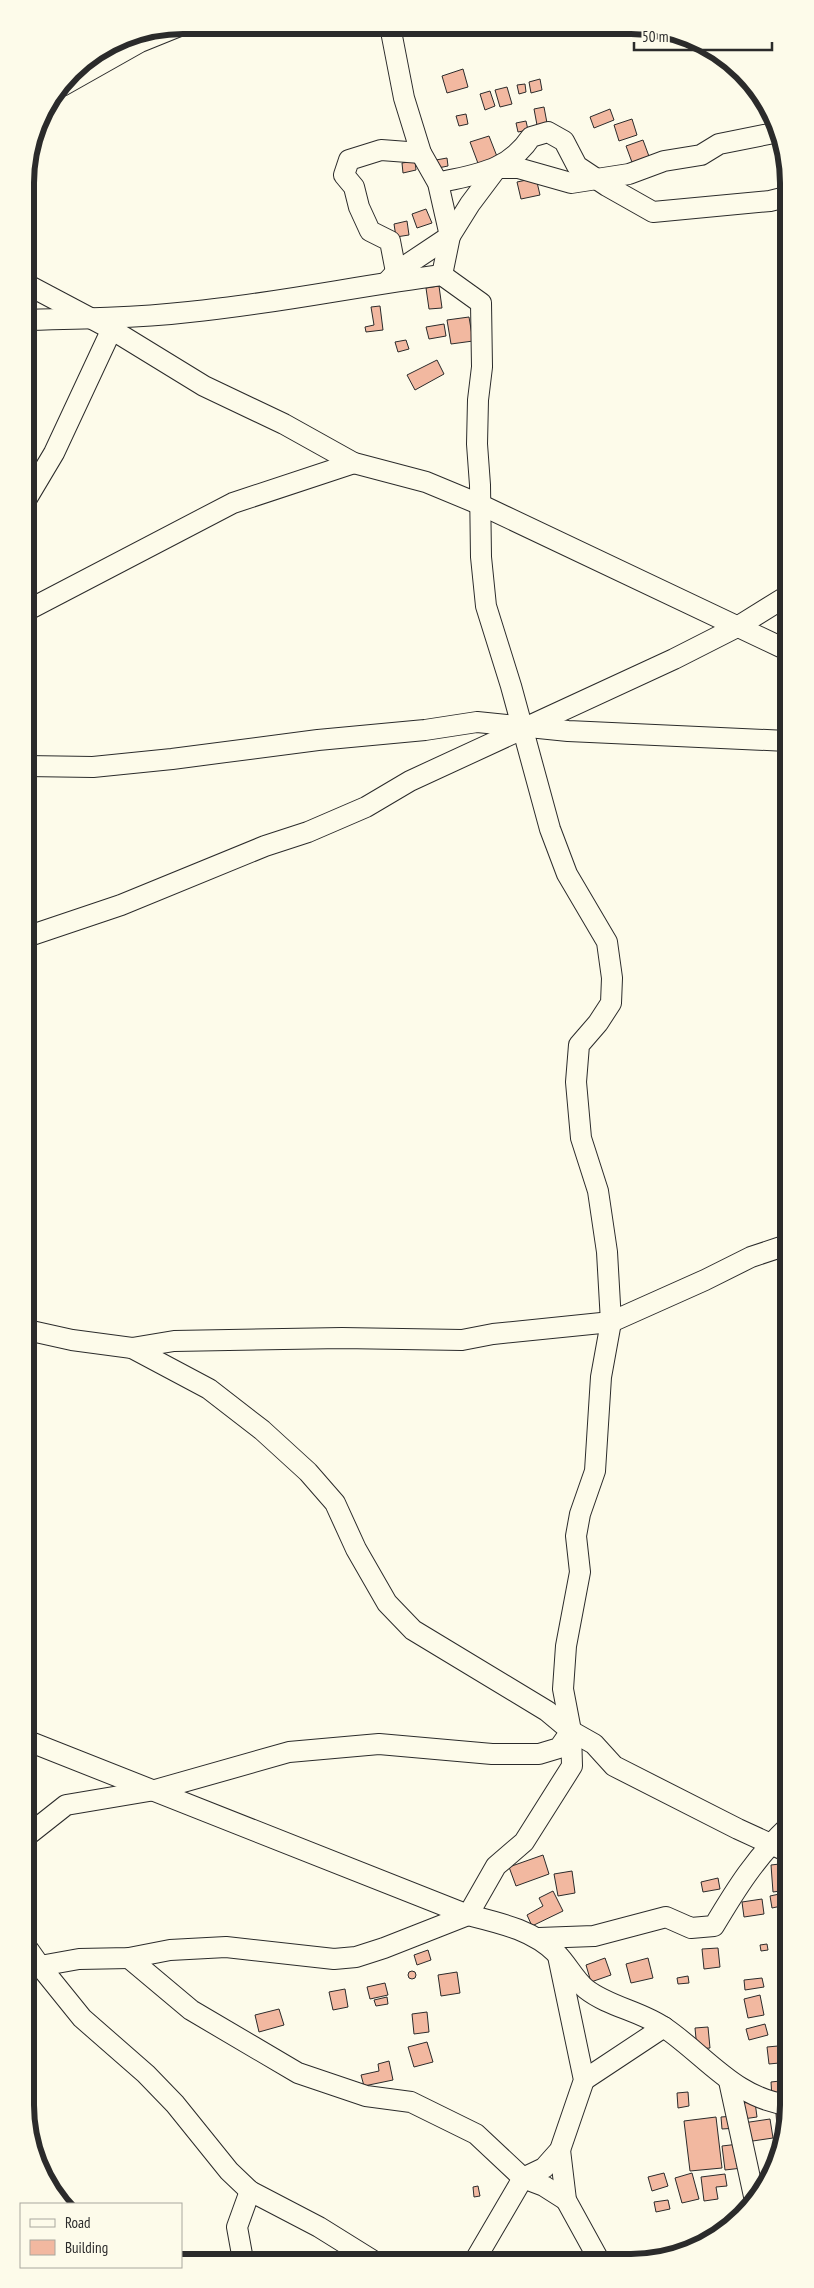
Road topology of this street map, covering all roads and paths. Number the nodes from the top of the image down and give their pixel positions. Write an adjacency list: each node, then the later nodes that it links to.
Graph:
1 (392, 34): 5 (street)
2 (151, 38): 3 (street)
3 (80, 76)
4 (771, 134): 7 (street)
5 (420, 153): 8 (street); 12 (street)
6 (497, 168): 7 (street); 7 (street); 8 (street); 10 (street)
7 (597, 180): 9 (street)
8 (438, 183): 10 (street)
9 (780, 198)
10 (450, 236): 11 (street); 12 (street)
11 (442, 275): 12 (street); 19 (street)
12 (392, 277): 16 (street)
13 (34, 288): 14 (street)
14 (92, 319): 15 (street); 16 (street)
15 (34, 320)
16 (114, 323): 17 (street); 18 (street)
17 (354, 462): 19 (street); 21 (street)
18 (34, 487)
19 (480, 504): 22 (street); 24 (street)
20 (780, 600): 22 (street)
21 (34, 607)
22 (737, 627): 23 (street); 24 (street)
23 (780, 647)
24 (522, 728): 25 (street); 26 (street); 27 (street); 29 (street)
25 (780, 741)
26 (34, 766)
27 (34, 934)
28 (780, 1248): 29 (street)
29 (611, 1322): 31 (street); 32 (street)
30 (34, 1332): 31 (street)
31 (132, 1348): 32 (street)
32 (571, 1731): 34 (street); 36 (street); 37 (street)
33 (34, 1743): 34 (street)
34 (155, 1790): 35 (street); 37 (street)
35 (34, 1830)
36 (779, 1848): 38 (street)
37 (468, 1915): 38 (street); 40 (street)
38 (539, 1938): 39 (street)
39 (557, 1954): 42 (street); 43 (street)
40 (129, 1958): 41 (street); 47 (street)
41 (34, 1967): 48 (street)
42 (664, 2027): 43 (street); 44 (street)
43 (584, 2080): 46 (street)
44 (729, 2081): 45 (street); 49 (street)
45 (780, 2104)
46 (560, 2150): 47 (street); 50 (street)
47 (523, 2178): 50 (street); 53 (street)
48 (250, 2191): 51 (street); 52 (street)
49 (753, 2191)
50 (566, 2200): 54 (street)
51 (243, 2254)
52 (362, 2254)
53 (479, 2254)
54 (596, 2254)

